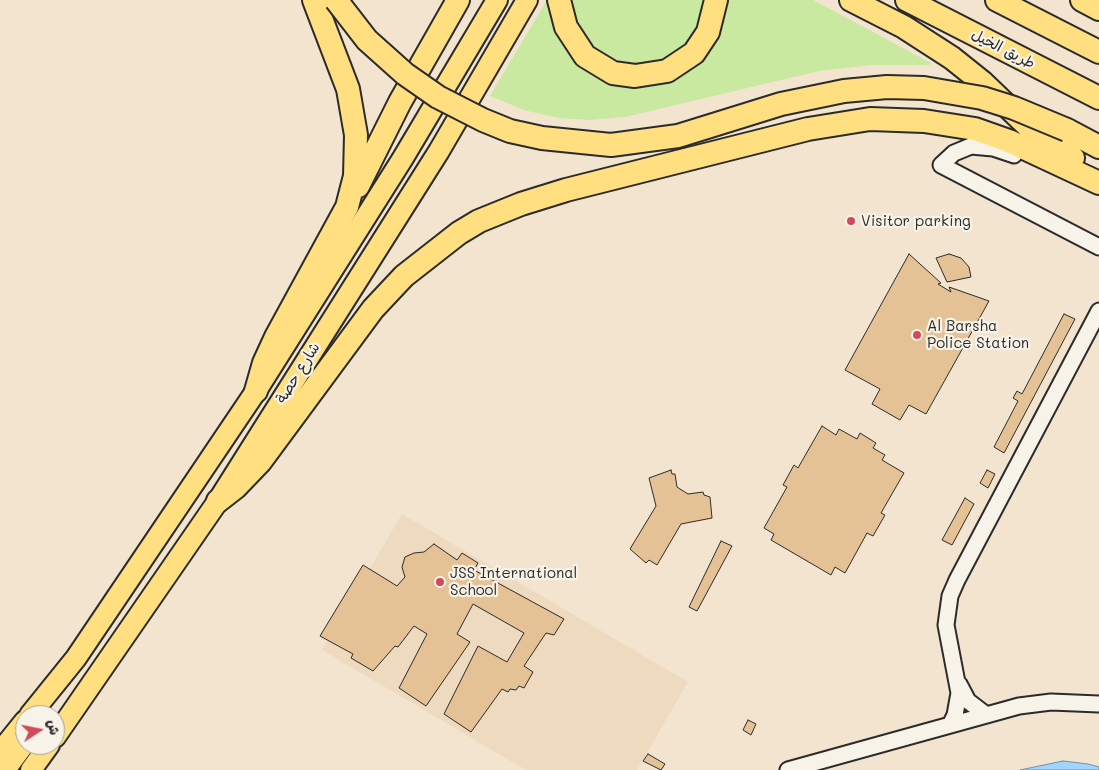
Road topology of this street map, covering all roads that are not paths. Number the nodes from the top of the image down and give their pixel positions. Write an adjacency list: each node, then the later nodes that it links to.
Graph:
1 (314, 0): 19 (highway)
2 (336, 0): 15 (highway, bridge)
3 (458, 0): 19 (highway)
4 (497, 0): 22 (main road, شارع حصة)
5 (527, 0): 23 (main road, شارع حصة)
6 (559, 0): 7 (highway)
7 (716, 0)
8 (851, 0): 17 (highway)
9 (907, 0): 14 (highway, طريق الخيل)
10 (997, 0): 13 (highway)
11 (1082, 0): 12 (highway)
12 (1099, 9)
13 (1099, 52)
14 (1099, 98)
15 (1099, 147)
16 (1064, 167): 18 (highway); 20 (street); 23 (highway)
17 (1099, 173)
18 (1099, 183)
19 (347, 207): 22 (highway)
20 (1099, 246)
21 (1099, 310): 25 (street)
22 (256, 391): 24 (main road, شارع حصة)
23 (218, 501): 30 (main road, شارع حصة)
24 (76, 658): 27 (main road, شارع حصة); 28 (main road)
25 (958, 682): 29 (street); 31 (street)
26 (1099, 704): 29 (street)
27 (38, 705)
28 (50, 705)
29 (985, 714): 31 (street)
30 (65, 723)
31 (951, 724): 38 (street)
32 (15, 733): 33 (main road)
33 (0, 752)
34 (17, 755): 36 (main road)
35 (42, 755): 37 (main road)
36 (6, 770)
37 (31, 770)
38 (788, 770)

